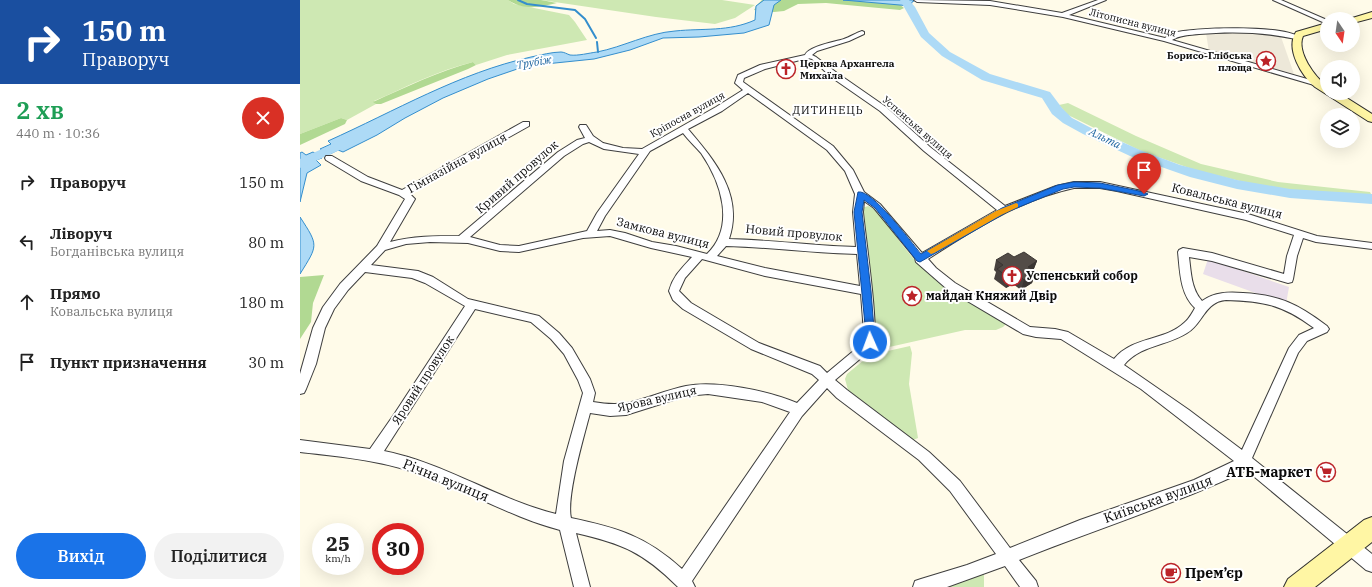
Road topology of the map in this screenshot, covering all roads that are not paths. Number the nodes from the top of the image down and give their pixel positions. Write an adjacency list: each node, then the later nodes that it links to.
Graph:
1 (917, 0): 2 (street, Літописна вулиця)
2 (921, 0): 5 (street, Літописна вулиця)
3 (1103, 0): 5 (street)
4 (1276, 0): 8 (street)
5 (1063, 15): 12 (street, Літописна вулиця)
6 (1372, 15): 7 (main road)
7 (1360, 18)
8 (1320, 19)
9 (1320, 28): 11 (main road)
10 (862, 33): 13 (street)
11 (1296, 37): 12 (street); 14 (main road)
12 (1166, 40): 14 (street, Літописна вулиця)
13 (808, 56): 16 (street); 27 (street, Успенська вулиця)
14 (1316, 83): 15 (main road)
15 (1320, 86)
16 (748, 90): 21 (street, Кріпосна вулиця); 26 (street)
17 (1342, 100): 18 (main road)
18 (1372, 119)
19 (526, 124): 25 (street, Гімназійна вулиця)
20 (584, 127): 22 (street)
21 (684, 129): 23 (street, Кріпосна вулиця); 31 (street)
22 (590, 139): 23 (street); 30 (street, Кривий провулок)
23 (643, 152): 28 (street, Кріпосна вулиця)
24 (329, 158): 25 (street)
25 (403, 193): 33 (street, Гімназійна вулиця)
26 (860, 194): 34 (street); 36 (street)
27 (1004, 210): 29 (street, Ковальська вулиця); 36 (street, Ковальська вулиця)
28 (591, 233): 30 (street, Замкова вулиця); 35 (street, Замкова вулиця)
29 (1299, 234): 32 (street, Ковальська вулиця); 40 (street)
30 (462, 239): 33 (street, Замкова вулиця)
31 (722, 242): 34 (street, Новий провулок); 35 (street)
32 (1372, 246)
33 (381, 248): 37 (street, Гімназійна вулиця)
34 (863, 251): 38 (street)
35 (704, 257): 38 (street, Замкова вулиця); 42 (street)
36 (920, 259): 41 (street)
37 (362, 268): 39 (street); 43 (street, Гімназійна вулиця)
38 (867, 291): 42 (street)
39 (472, 304): 44 (street); 47 (street, Яровий провулок)
40 (1203, 308): 41 (street); 48 (street, Київська вулиця)
41 (1115, 367): 48 (street)
42 (828, 379): 45 (street); 52 (street)
43 (300, 389)
44 (586, 407): 45 (street, Ярова вулиця); 49 (street)
45 (800, 410): 54 (street)
46 (300, 446): 47 (street, Річна вулиця)
47 (373, 456): 49 (street, Річна вулиця)
48 (1244, 460): 51 (street); 52 (street, Київська вулиця)
49 (565, 524): 54 (street); 55 (street)
50 (1372, 528): 51 (main road)
51 (1349, 546): 53 (street); 58 (main road)
52 (1008, 557): 56 (street, Київська вулиця); 57 (street)
53 (1372, 564)
54 (685, 584)
55 (582, 587)
56 (920, 587)
57 (1030, 587)
58 (1296, 587)

